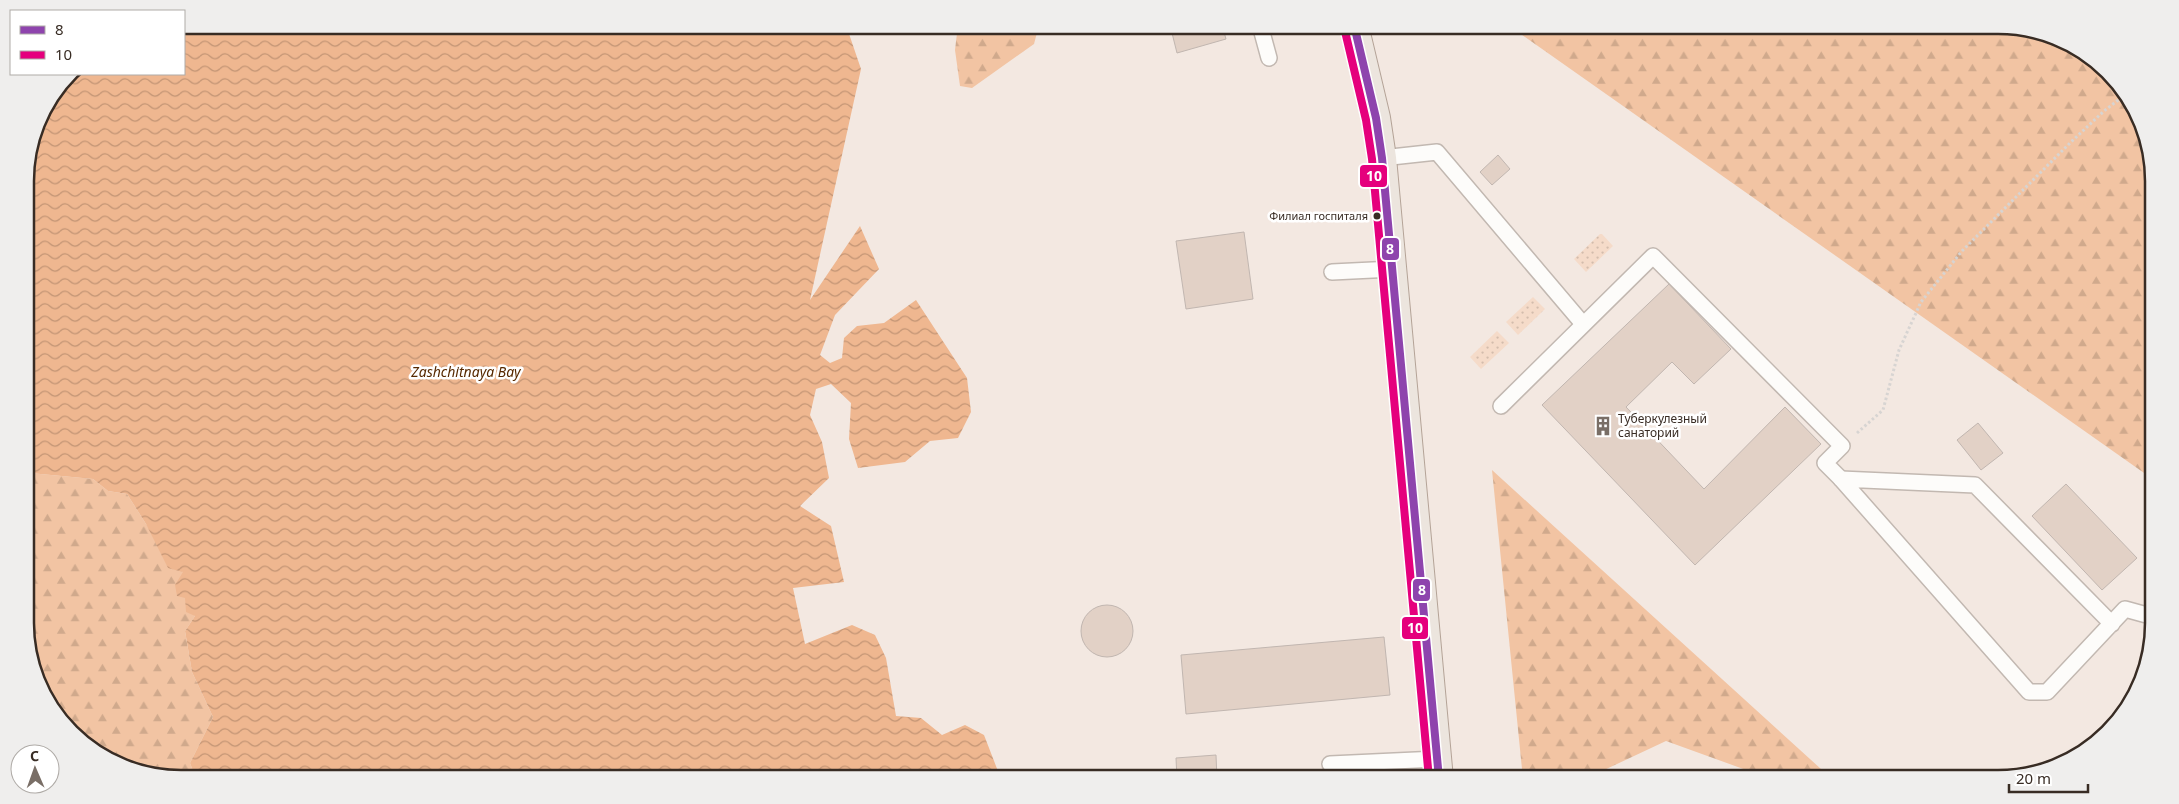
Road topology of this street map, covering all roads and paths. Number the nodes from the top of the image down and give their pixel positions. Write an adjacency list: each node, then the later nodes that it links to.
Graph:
1 (1262, 34): 3 (lane)
2 (1356, 34): 5 (main road)
3 (1269, 58)
4 (2120, 99): 10 (path)
5 (1382, 158): 6 (main road); 8 (lane)
6 (1393, 269): 7 (lane); 15 (main road)
7 (1332, 272)
8 (1583, 324): 9 (lane); 10 (lane)
9 (1501, 406)
10 (1842, 446): 11 (lane)
11 (1841, 479): 13 (lane); 13 (lane)
12 (2145, 615): 13 (lane)
13 (2112, 624)
14 (1330, 764): 15 (lane)
15 (1438, 769)

